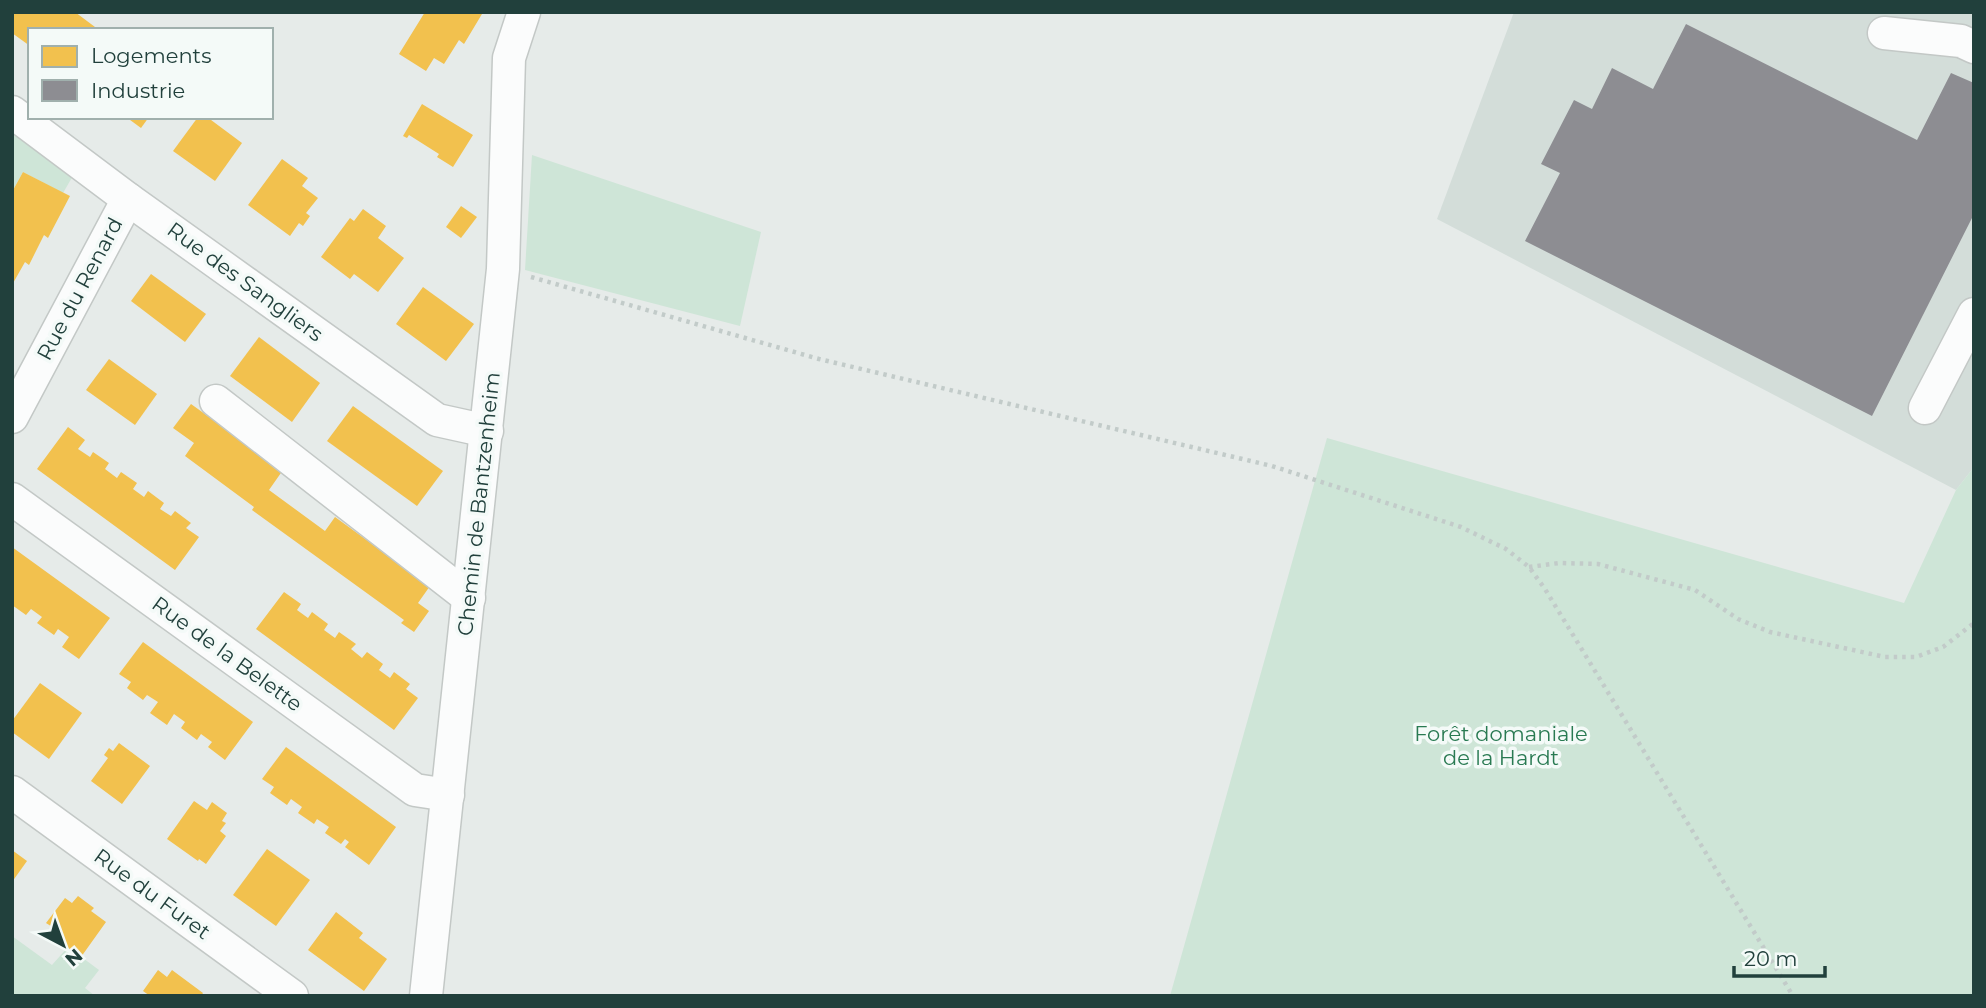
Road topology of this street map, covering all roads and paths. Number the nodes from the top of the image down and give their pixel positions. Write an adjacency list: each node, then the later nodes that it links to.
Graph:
1 (524, 12): 6 (street, Chemin de Bantzenheim)
2 (1884, 33): 3 (street)
3 (1974, 47)
4 (12, 112): 5 (street, Rue des Sangliers)
5 (128, 198): 10 (street, Rue du Renard); 11 (street, Rue des Sangliers)
6 (503, 268): 11 (street, Chemin de Bantzenheim); 13 (path)
7 (1974, 314): 9 (street)
8 (216, 401): 14 (street)
9 (1925, 408)
10 (12, 417)
11 (487, 431): 14 (street, Chemin de Bantzenheim)
12 (12, 499): 17 (street, Rue de la Belette)
13 (1529, 567): 15 (path); 20 (path)
14 (469, 598): 17 (street, Chemin de Bantzenheim)
15 (1974, 623)
16 (12, 792): 18 (street, Rue du Furet)
17 (448, 795): 19 (street, Chemin de Bantzenheim)
18 (292, 996)
19 (426, 996)
20 (1793, 996)

